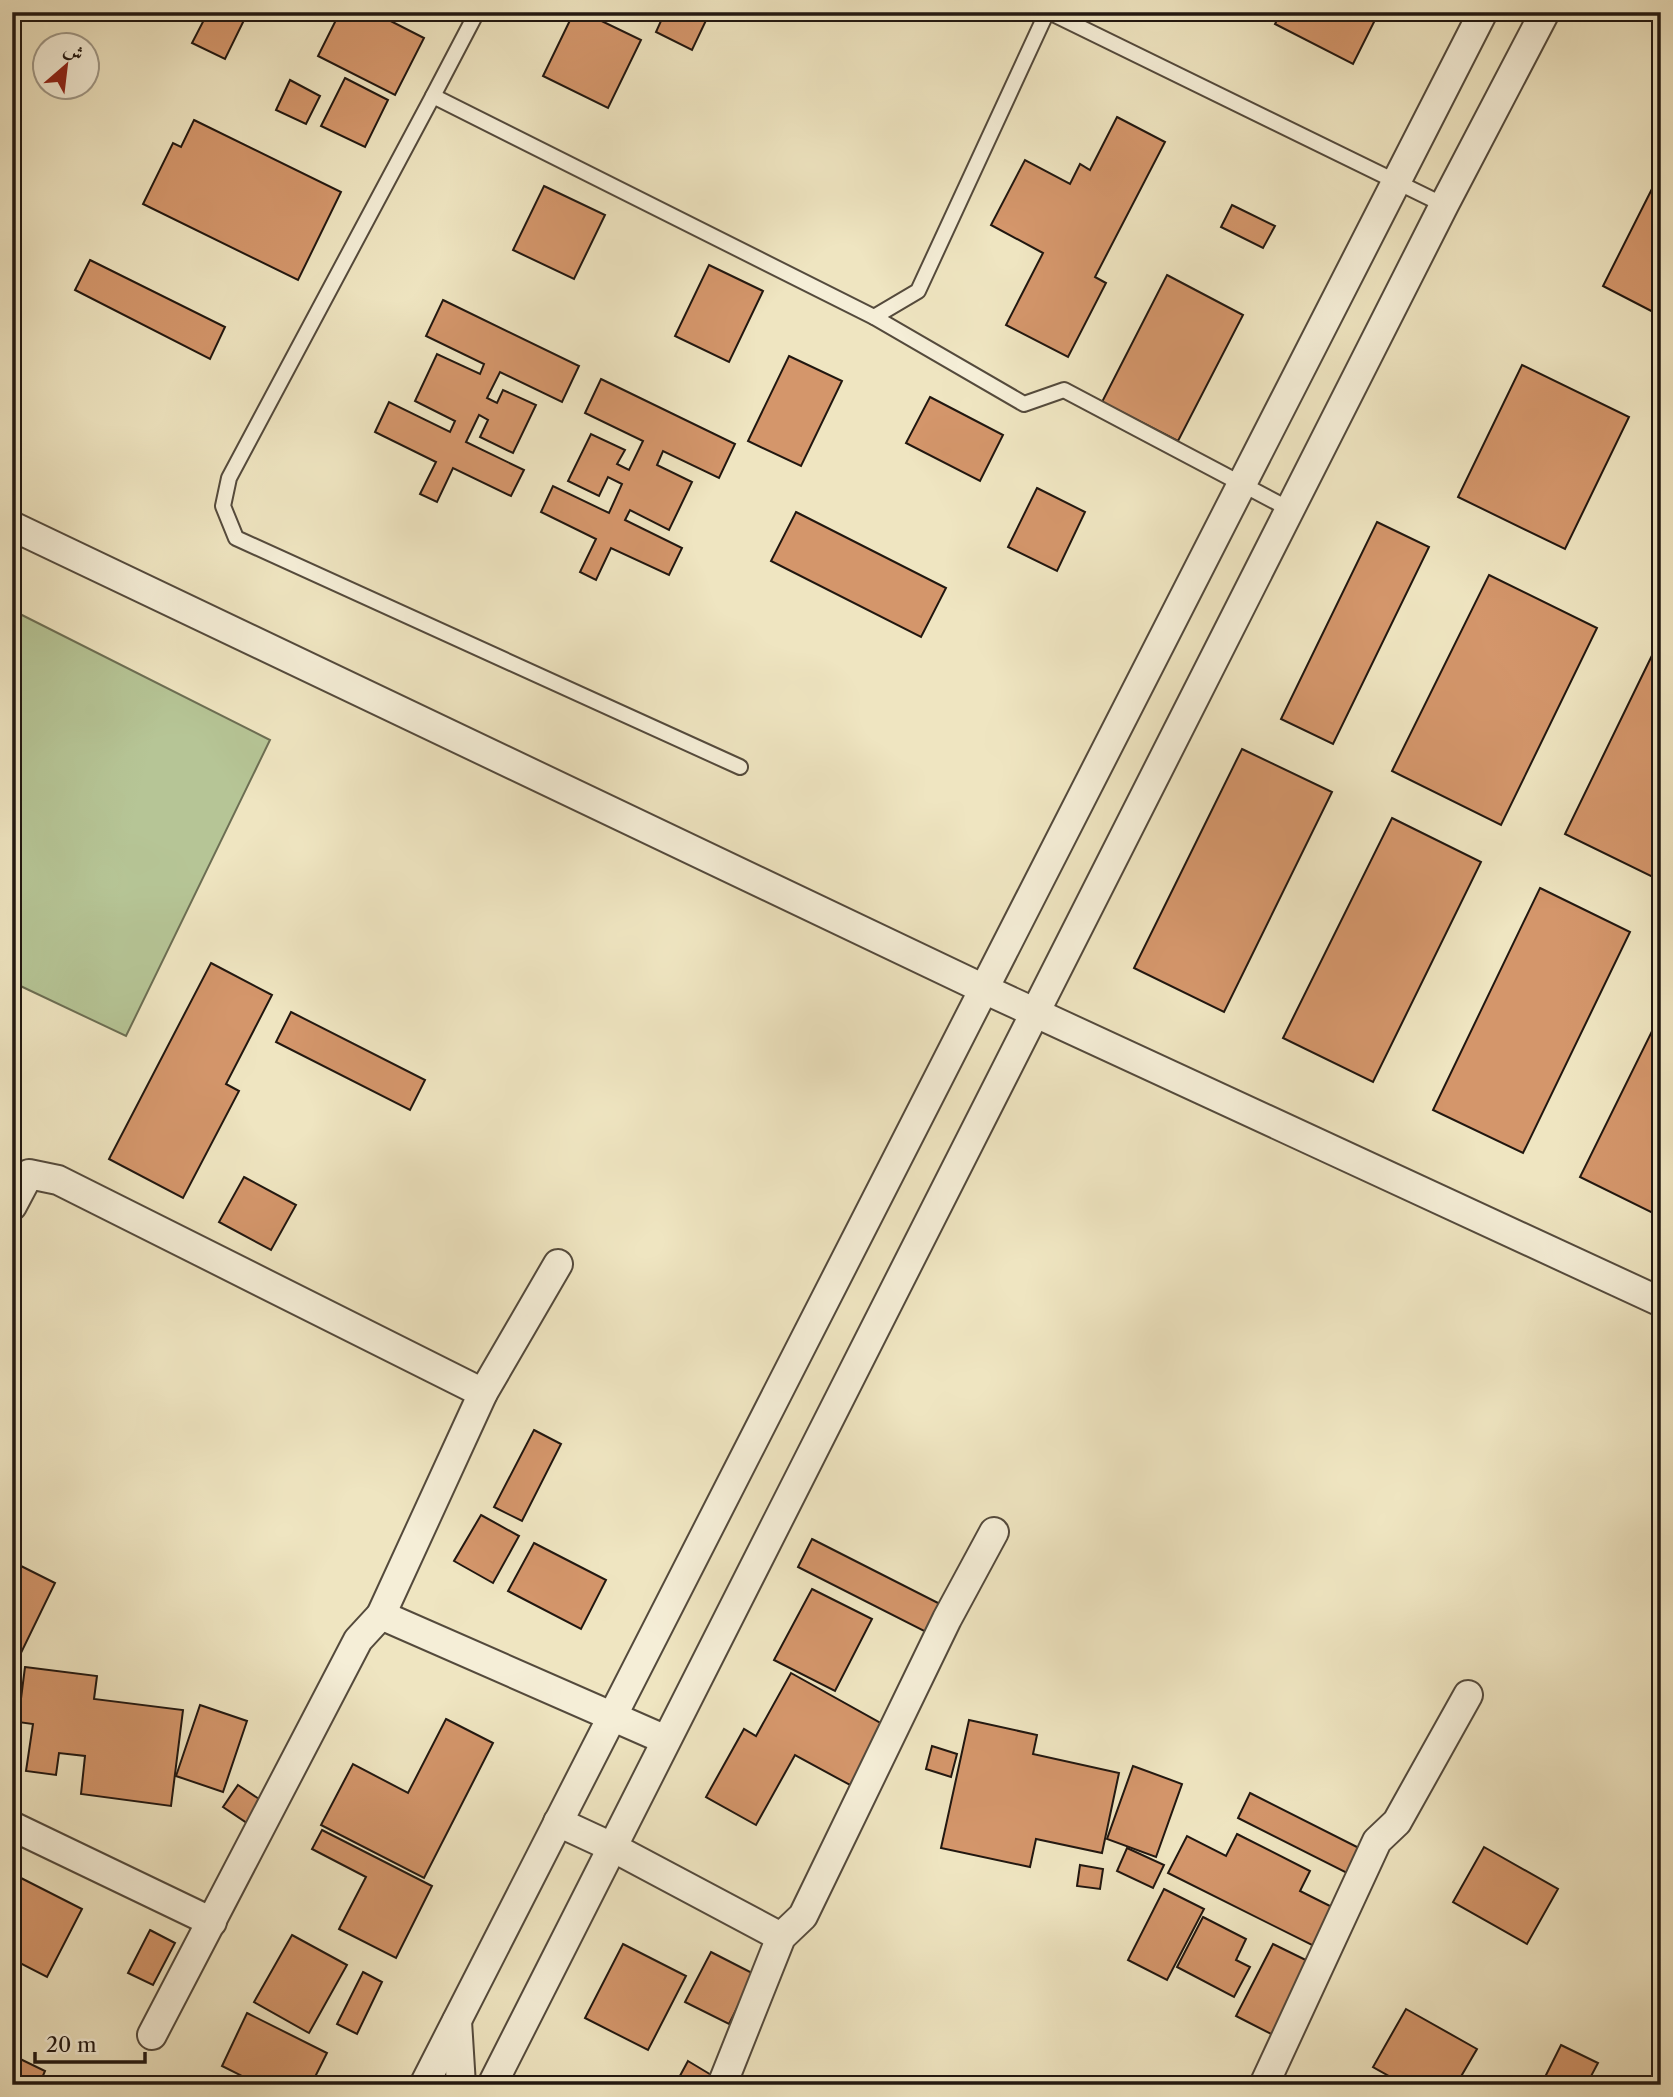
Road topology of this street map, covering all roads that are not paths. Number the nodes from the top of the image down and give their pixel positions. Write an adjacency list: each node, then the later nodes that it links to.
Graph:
1 (477, 12): 5 (lane)
2 (1048, 12): 6 (lane); 8 (lane)
3 (1483, 12): 6 (street)
4 (1545, 12): 7 (street)
5 (433, 96): 8 (lane); 12 (lane)
6 (1397, 181): 7 (lane); 9 (street)
7 (1444, 205): 10 (street)
8 (874, 317): 9 (lane)
9 (1242, 484): 10 (lane); 13 (street)
10 (1289, 509): 14 (street)
11 (12, 526): 13 (street)
12 (740, 767)
13 (984, 989): 14 (street); 22 (street)
14 (1034, 1012): 17 (street); 23 (street)
15 (12, 1206): 18 (street)
16 (558, 1264): 18 (street)
17 (1661, 1303)
18 (483, 1393): 20 (street)
19 (994, 1532): 28 (street)
20 (381, 1615): 22 (street); 27 (street)
21 (1468, 1695): 35 (street)
22 (611, 1718): 23 (street); 24 (street)
23 (666, 1740): 26 (street)
24 (558, 1822): 26 (street); 29 (street)
25 (12, 1826): 27 (street)
26 (612, 1847): 28 (street); 33 (street)
27 (212, 1922): 30 (street)
28 (781, 1937): 34 (street)
29 (457, 2021): 31 (street); 32 (street)
30 (152, 2035)
31 (424, 2085)
32 (461, 2085)
33 (492, 2085)
34 (722, 2085)
35 (1264, 2085)

